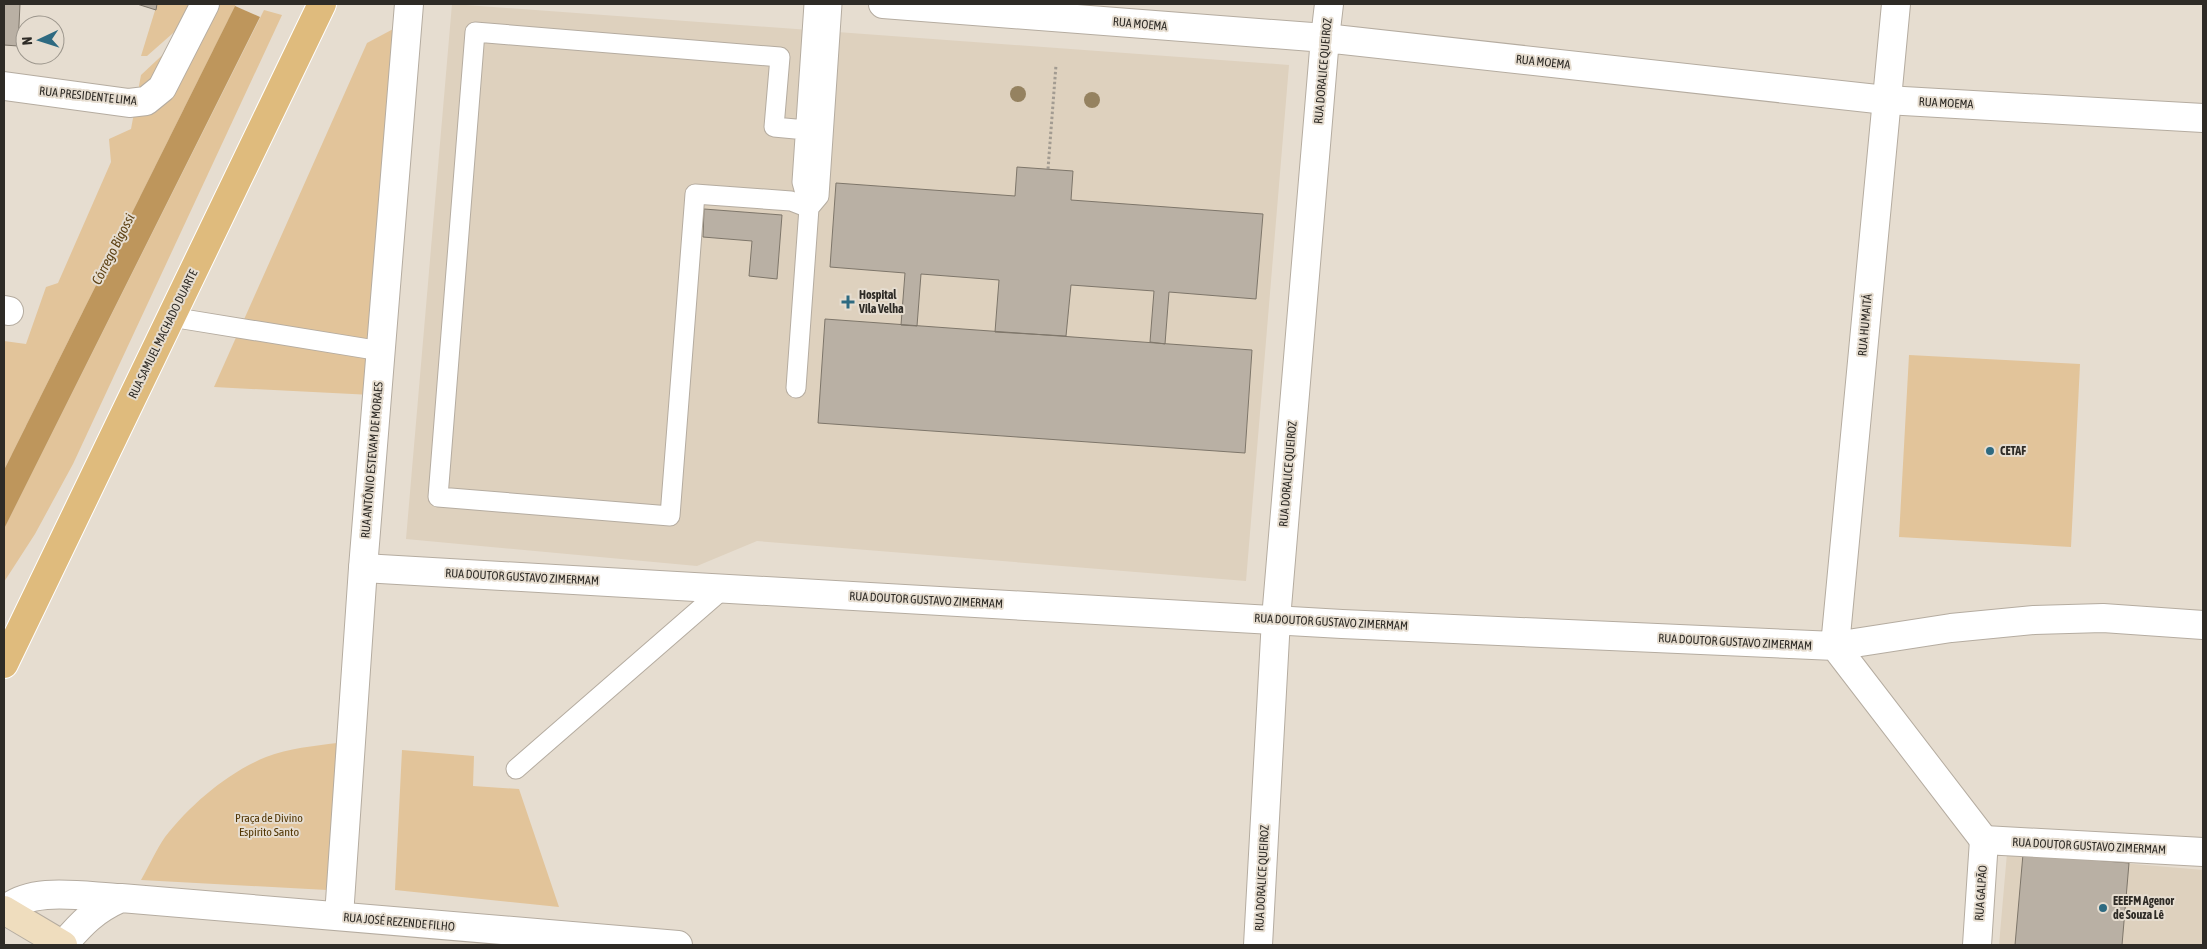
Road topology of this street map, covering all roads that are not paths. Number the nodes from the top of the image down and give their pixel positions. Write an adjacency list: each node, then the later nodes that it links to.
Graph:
1 (205, 4): 10 (street, RUA PRESIDENTE LIMA)
2 (322, 4): 15 (main road, RUA SAMUEL MACHADO DUARTE)
3 (409, 4): 16 (street, RUA ANTÔNIO ESTEVAM DE MORAES)
4 (814, 4): 13 (lane)
5 (832, 4): 14 (lane)
6 (883, 4): 9 (street, RUA MOEMA)
7 (1329, 4): 9 (street, RUA DORALICE QUEIROZ)
8 (1896, 4): 11 (street, RUA HUMAITÁ)
9 (1325, 38): 11 (street, RUA MOEMA); 20 (street, RUA DORALICE QUEIROZ)
10 (4, 86)
11 (1886, 100): 12 (street, RUA MOEMA); 22 (street, RUA HUMAITÁ)
12 (2203, 118)
13 (806, 130): 14 (lane); 14 (lane)
14 (809, 208): 17 (lane)
15 (171, 318): 16 (lane); 23 (main road, RUA SAMUEL MACHADO DUARTE)
16 (381, 351): 18 (street, RUA ANTÔNIO ESTEVAM DE MORAES)
17 (796, 388)
18 (363, 568): 19 (street, RUA DOUTOR GUSTAVO ZIMERMAM); 29 (street, RUA ANTÔNIO ESTEVAM DE MORAES)
19 (723, 589): 20 (street, RUA DOUTOR GUSTAVO ZIMERMAM); 24 (lane)
20 (1276, 620): 22 (street, RUA DOUTOR GUSTAVO ZIMERMAM); 32 (street, RUA DORALICE QUEIROZ)
21 (2203, 625): 22 (street, RUA DOUTOR GUSTAVO ZIMERMAM)
22 (1835, 646): 25 (street)
23 (4, 664)
24 (516, 769)
25 (1984, 840): 26 (street, RUA DOUTOR GUSTAVO ZIMERMAM); 33 (street, RUA GALPÃO)
26 (2203, 852)
27 (121, 898): 28 (street, RUA JOSÉ REZENDE FILHO); 29 (street, RUA JOSÉ REZENDE FILHO); 30 (street)
28 (4, 910): 30 (main road)
29 (339, 916): 31 (street, RUA JOSÉ REZENDE FILHO)
30 (63, 945)
31 (678, 945)
32 (1258, 945)
33 (1977, 945)

